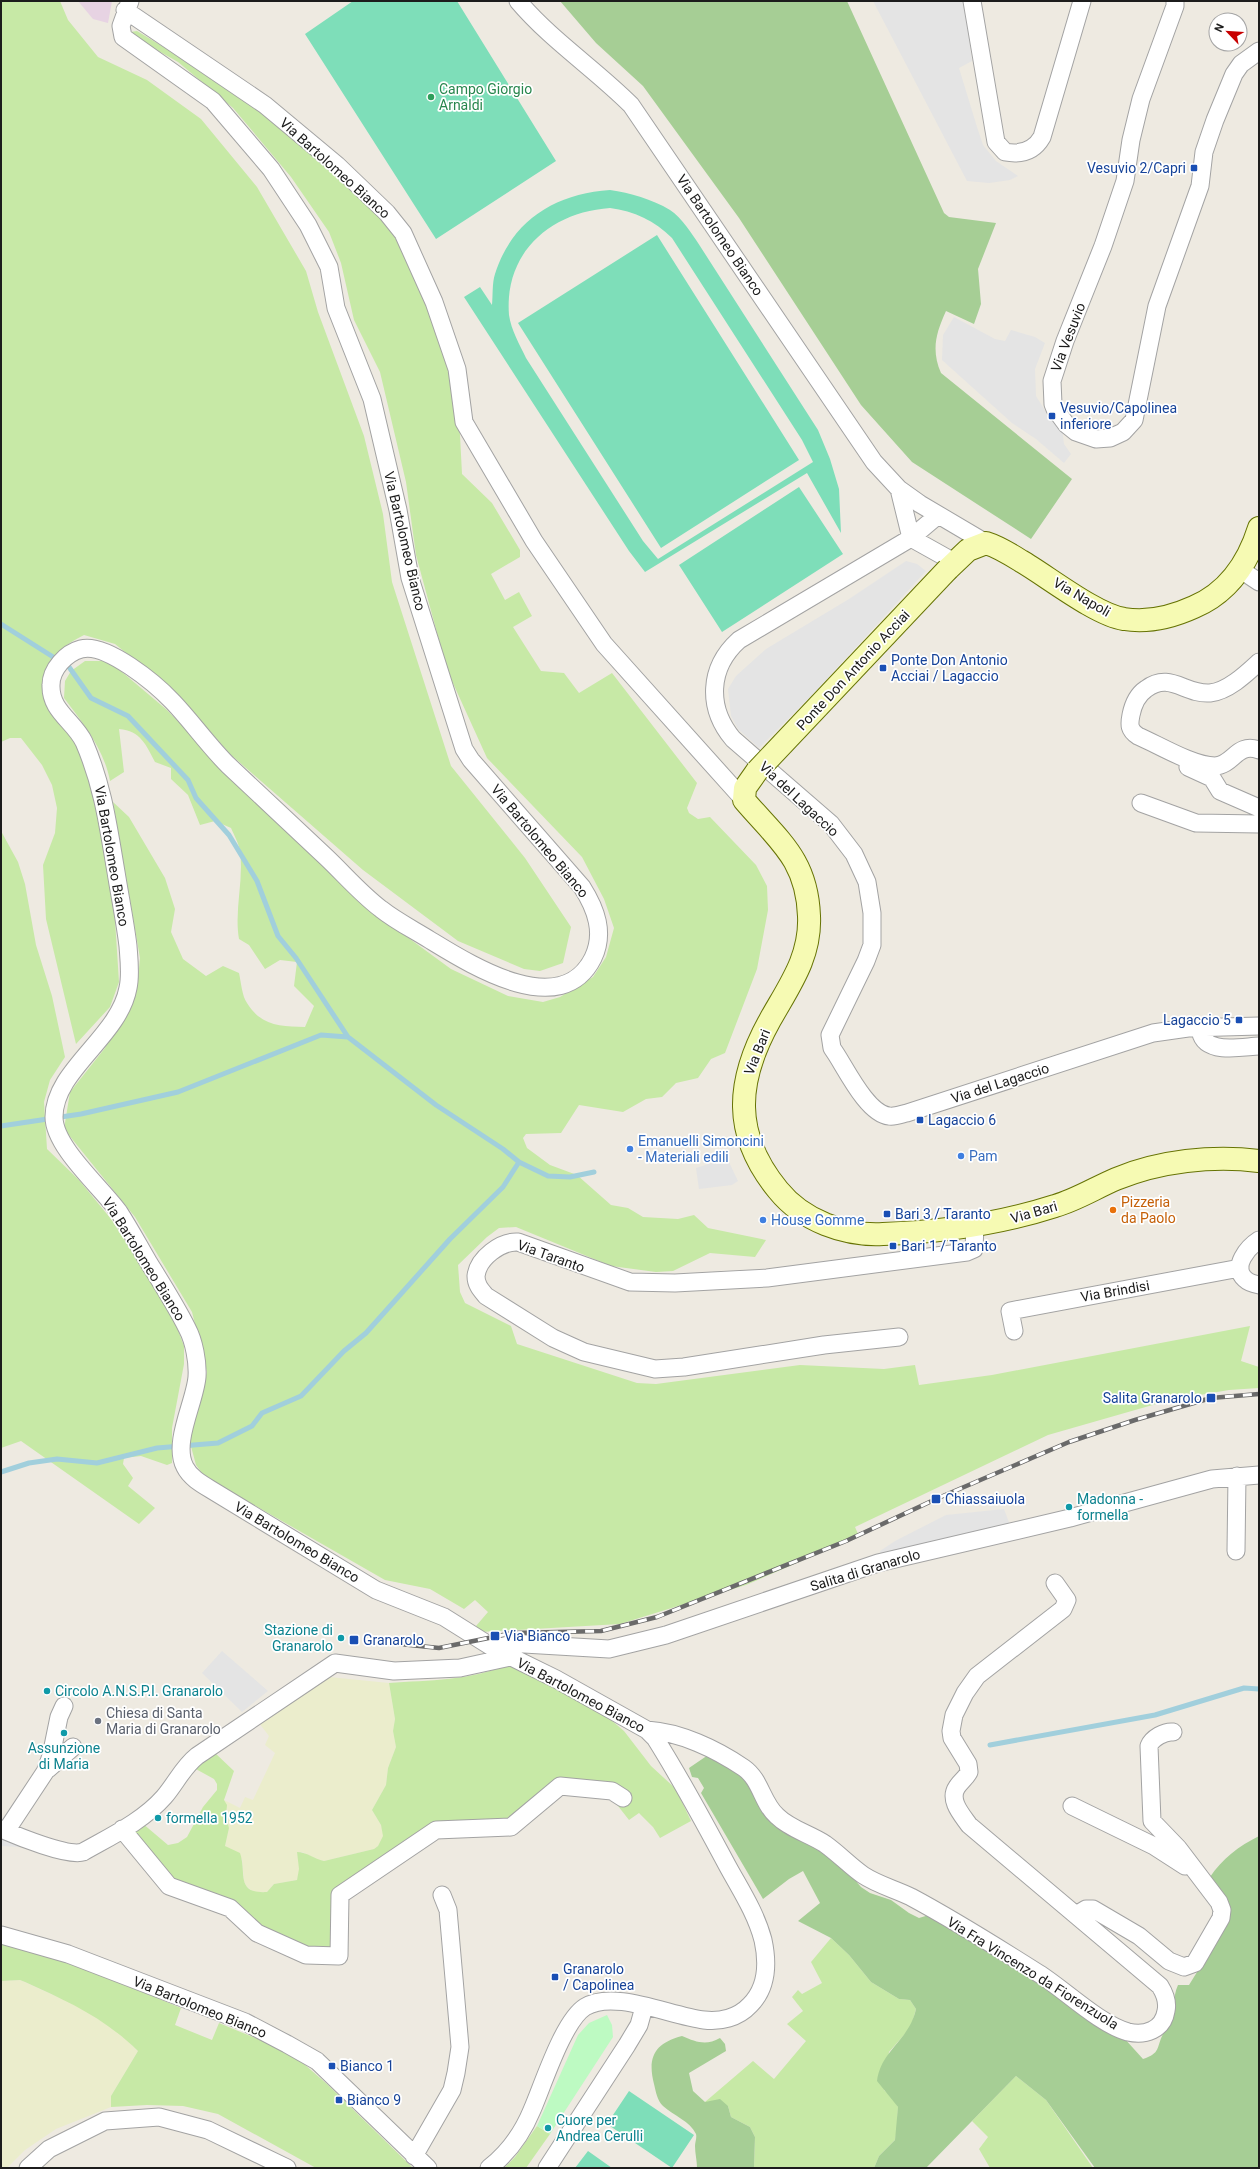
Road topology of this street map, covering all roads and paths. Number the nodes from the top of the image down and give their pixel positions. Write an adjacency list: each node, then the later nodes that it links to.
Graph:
1 (518, 1): 7 (street, Via Bartolomeo Bianco)
2 (972, 1): 3 (street)
3 (1082, 1)
4 (1175, 1): 6 (street, Via Vesuvio)
5 (127, 6): 18 (street, Via Bartolomeo Bianco); 36 (street, Via Bartolomeo Bianco)
6 (1259, 51)
7 (899, 489): 8 (street, Via Bartolomeo Bianco); 10 (street, Via Bartolomeo Bianco)
8 (937, 516): 10 (street, Via del Lagaccio); 11 (street, Via Bartolomeo Bianco)
9 (1259, 528): 13 (street, Via Napoli)
10 (911, 538): 12 (street); 23 (street, Via del Lagaccio)
11 (986, 543): 12 (street); 13 (street, Via Napoli)
12 (951, 566): 18 (street, Ponte Don Antonio Acciai, bridge)
13 (1241, 570): 14 (street)
14 (1259, 582)
15 (1259, 662): 17 (street)
16 (1137, 744): 20 (street)
17 (1259, 750)
18 (744, 800): 26 (street, Via Bari)
19 (1141, 803): 21 (street)
20 (1259, 808)
21 (1259, 824)
22 (1259, 1026): 23 (street, Via del Lagaccio)
23 (1200, 1027): 24 (street)
24 (1259, 1046)
25 (1259, 1161): 26 (street, Via Bari)
26 (975, 1226): 31 (street, Via Taranto)
27 (1259, 1240): 28 (street)
28 (1240, 1268): 29 (street); 30 (street, Via Brindisi)
29 (1259, 1285)
30 (1014, 1331)
31 (899, 1337)
32 (1259, 1475): 33 (street, Salita di Granarolo)
33 (1237, 1476): 34 (street); 36 (street, Salita di Granarolo)
34 (1236, 1551)
35 (1055, 1583): 49 (street, Via Fra Vincenzo da Fiorenzuola)
36 (495, 1649): 37 (street, Via Bartolomeo Bianco)
37 (510, 1657): 39 (street, Via Bartolomeo Bianco); 45 (street)
38 (64, 1706): 42 (street)
39 (647, 1730): 49 (street, Via Fra Vincenzo da Fiorenzuola); 51 (street, Via Bartolomeo Bianco)
40 (1173, 1732): 47 (street)
41 (73, 1747): 42 (street)
42 (45, 1772): 46 (street)
43 (623, 1798): 45 (street)
44 (1072, 1806): 47 (street)
45 (122, 1829): 46 (street)
46 (4, 1830)
47 (1198, 1874): 49 (street)
48 (442, 1895): 52 (street)
49 (1076, 1915)
50 (1, 1935): 52 (street, Via Bartolomeo Bianco)
51 (644, 2007): 56 (street, Via Bartolomeo Bianco); 57 (street)
52 (414, 2156): 55 (street, Via Bartolomeo Bianco)
53 (28, 2168): 54 (street)
54 (287, 2168)
55 (428, 2168)
56 (489, 2168)
57 (547, 2168)

